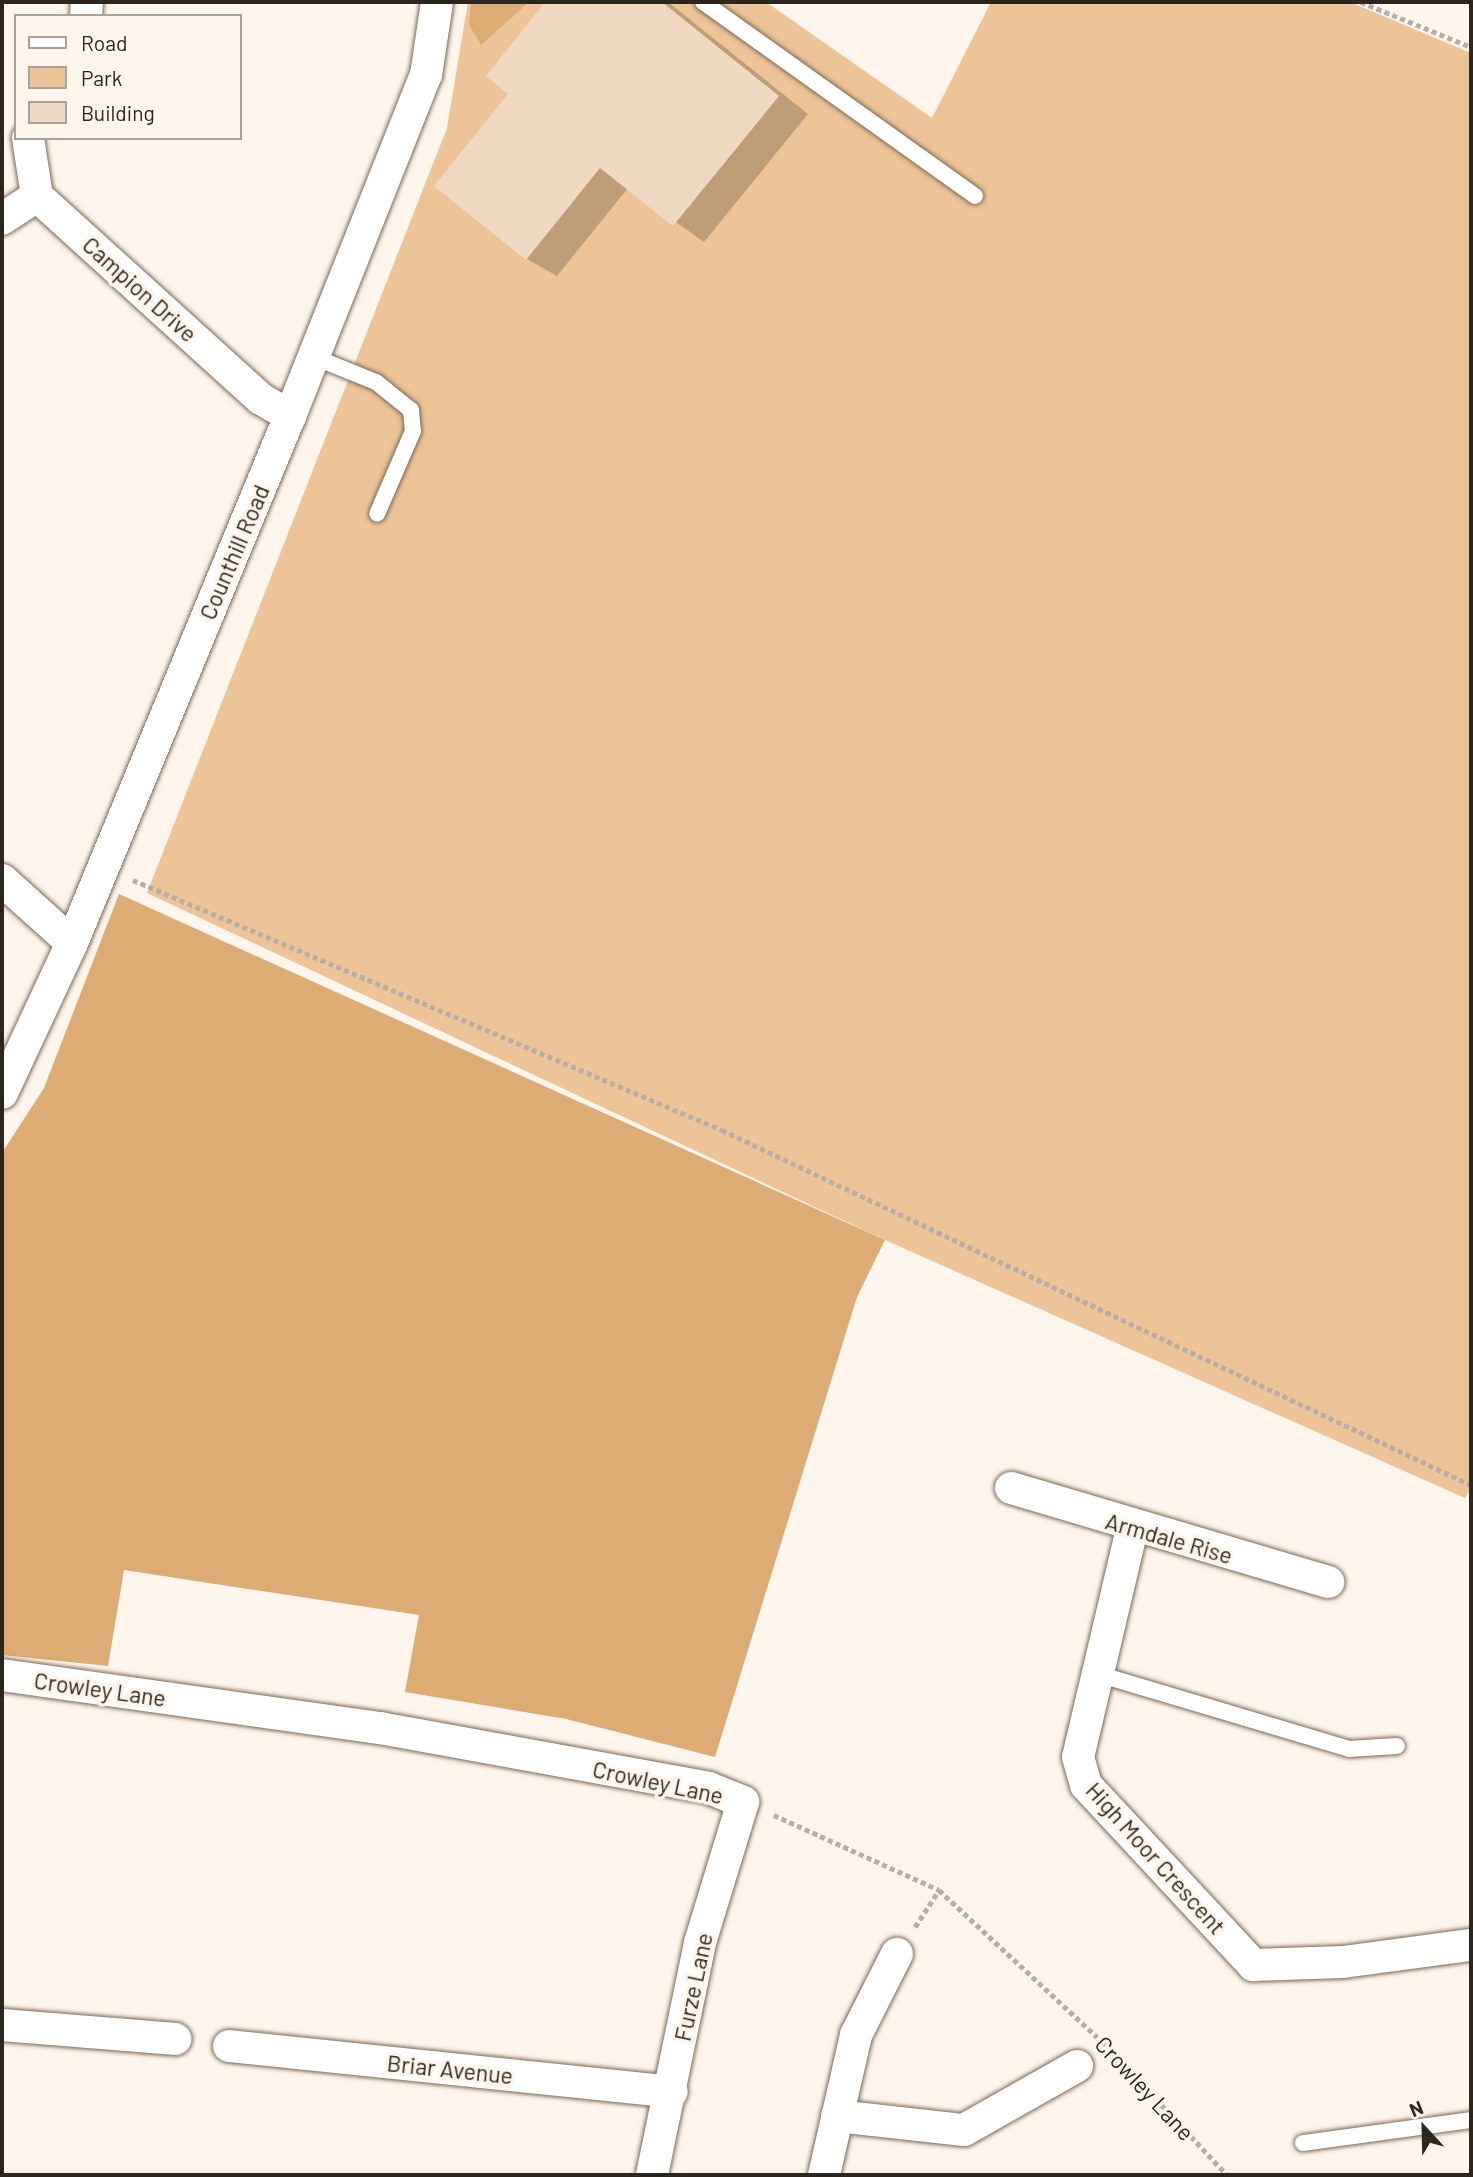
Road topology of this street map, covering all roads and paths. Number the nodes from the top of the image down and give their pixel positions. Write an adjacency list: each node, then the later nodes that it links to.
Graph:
1 (437, 2): 9 (street, Counthill Road)
2 (703, 2): 7 (lane)
3 (1361, 2): 4 (path)
4 (1471, 47)
5 (28, 140): 6 (street)
6 (37, 196): 8 (street); 10 (street, Campion Drive)
7 (975, 196)
8 (2, 219)
9 (314, 357): 10 (street, Counthill Road); 11 (lane)
10 (290, 416): 12 (street, Counthill Road)
11 (377, 514)
12 (103, 868): 14 (street, Counthill Road); 16 (path)
13 (2, 880): 14 (street)
14 (72, 943): 15 (street, Counthill Road)
15 (2, 1093)
16 (1471, 1485)
17 (1011, 1488): 18 (street, Armdale Rise)
18 (1132, 1529): 19 (street, Armdale Rise); 20 (street, High Moor Crescent)
19 (1328, 1583)
20 (1098, 1674): 22 (lane); 25 (street, High Moor Crescent)
21 (2, 1675): 23 (street, Crowley Lane)
22 (1397, 1746)
23 (743, 1802): 24 (path, Crowley Lane); 31 (street, Furze Lane)
24 (939, 1890): 26 (path); 37 (path, Crowley Lane)
25 (1471, 1945)
26 (897, 1954): 32 (street)
27 (2, 2025): 28 (street)
28 (175, 2039)
29 (229, 2046): 31 (street, Briar Avenue)
30 (1077, 2066): 32 (street)
31 (672, 2092): 35 (street, Furze Lane)
32 (837, 2116): 36 (street)
33 (1471, 2120): 34 (lane)
34 (1303, 2143)
35 (652, 2175)
36 (824, 2175)
37 (1227, 2175)

